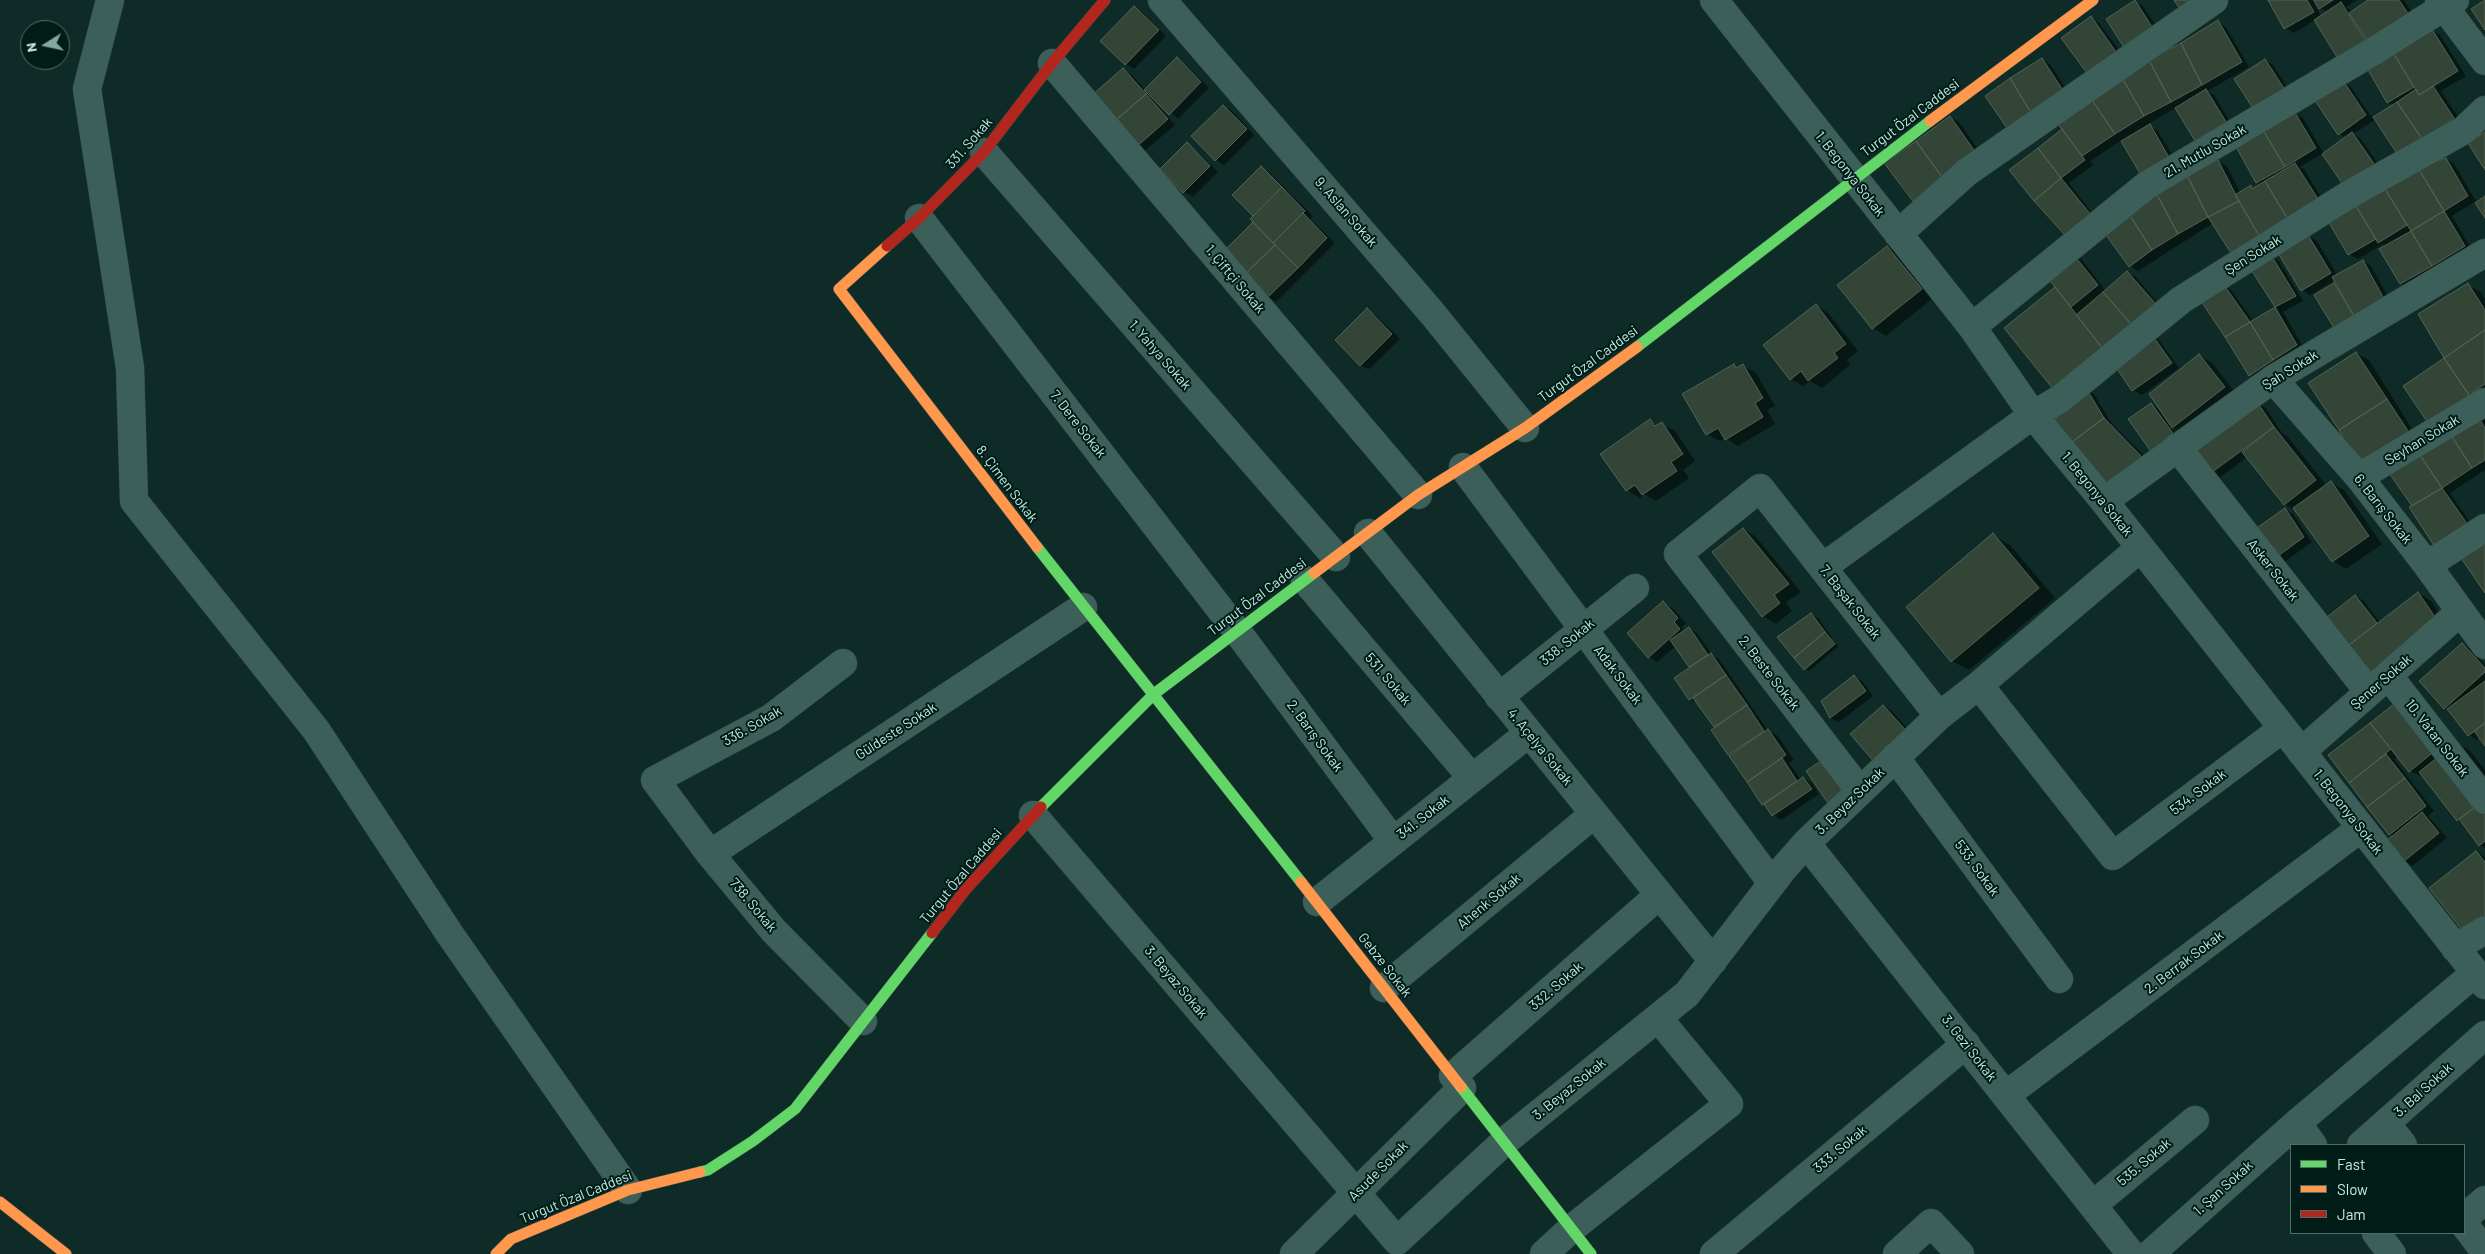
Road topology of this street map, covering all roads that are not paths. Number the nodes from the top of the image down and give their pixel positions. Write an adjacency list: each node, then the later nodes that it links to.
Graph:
1 (110, 0): 83 (street)
2 (1105, 0): 9 (main road, 331. Sokak)
3 (1162, 0): 21 (street, 9. Aslan Sokak)
4 (1714, 0): 12 (street, 1. Begonya Sokak)
5 (2093, 0): 12 (main road, Turgut Özal Caddesi)
6 (2214, 0): 14 (street)
7 (2446, 2): 8 (street); 17 (street, 21. Mutlu Sokak)
8 (2485, 61)
9 (1052, 63): 11 (main road, 331. Sokak); 26 (street, 1. Çiftçi Sokak)
10 (2485, 110): 20 (street, Şen Sokak)
11 (984, 152): 13 (main road, 331. Sokak); 31 (street, 1. Yahya Sokak)
12 (1853, 178): 14 (street, 1. Begonya Sokak); 21 (main road, Turgut Özal Caddesi)
13 (919, 218): 16 (main road, 331. Sokak); 39 (street, 7. Dere Sokak)
14 (1898, 234): 17 (street, 1. Begonya Sokak)
15 (2485, 253): 18 (street, Şah Sokak)
16 (839, 289): 36 (main road, 8. Çimen Sokak)
17 (1972, 327): 20 (street, 1. Begonya Sokak)
18 (2273, 379): 22 (street, Şah Sokak); 24 (street, 6. Barış Sokak)
19 (2485, 402): 24 (street, Seyhan Sokak)
20 (2032, 415): 27 (street, 1. Begonya Sokak); 33 (street, Şen Sokak)
21 (1525, 428): 23 (main road, Turgut Özal Caddesi)
22 (2177, 447): 27 (street, Şah Sokak); 42 (street, Asker Sokak)
23 (1463, 467): 26 (main road, Turgut Özal Caddesi); 38 (street, Adak Sokak)
24 (2359, 477): 32 (street, 6. Barış Sokak)
25 (1760, 488): 33 (street, 7. Başak Sokak); 53 (street, 2. Beste Sokak)
26 (1418, 495): 29 (main road, Turgut Özal Caddesi)
27 (2104, 501): 30 (street, 1. Begonya Sokak)
28 (2485, 528): 32 (street)
29 (1368, 533): 31 (main road, Turgut Özal Caddesi); 45 (street, 4. Açelya Sokak)
30 (2140, 548): 43 (street, 3. Beyaz Sokak); 47 (street, 1. Begonya Sokak)
31 (1336, 557): 34 (main road, Turgut Özal Caddesi)
32 (2427, 565): 37 (street, 6. Barış Sokak)
33 (1823, 567): 46 (street, 7. Başak Sokak)
34 (1305, 580): 39 (main road, Turgut Özal Caddesi); 51 (street, 531. Sokak)
35 (1635, 588): 38 (street, 338. Sokak)
36 (1083, 608): 44 (main road, 8. Çimen Sokak); 60 (street, Güldeste Sokak)
37 (2460, 612): 40 (street, 6. Barış Sokak); 42 (street, Şener Sokak)
38 (1583, 629): 45 (street, 338. Sokak); 61 (street, Adak Sokak)
39 (1238, 631): 44 (main road, Turgut Özal Caddesi); 58 (street, 2. Barış Sokak)
40 (2485, 646)
41 (843, 663): 52 (street, 336. Sokak)
42 (2379, 684): 49 (street, Şener Sokak); 54 (street, 10. Vatan Sokak)
43 (1979, 685): 46 (street, 3. Beyaz Sokak); 47 (street, 534. Sokak)
44 (1154, 694): 56 (main road, Turgut Özal Caddesi); 63 (main road, Gebze Sokak)
45 (1499, 697): 48 (street, 4. Açelya Sokak)
46 (1939, 716): 50 (street, 3. Beyaz Sokak)
47 (2282, 729): 49 (street, 1. Begonya Sokak)
48 (1528, 733): 51 (street, 341. Sokak); 55 (street, 4. Açelya Sokak)
49 (2301, 752): 57 (street, 1. Begonya Sokak)
50 (1895, 757): 53 (street, 3. Beyaz Sokak); 67 (street, 533. Sokak)
51 (1472, 778): 58 (street, 341. Sokak)
52 (655, 780): 60 (street, 738. Sokak)
53 (1860, 791): 59 (street, 3. Beyaz Sokak)
54 (2485, 800)
55 (1594, 814): 62 (street, 4. Açelya Sokak); 69 (street, Ahenk Sokak)
56 (1033, 815): 71 (main road, Turgut Özal Caddesi); 84 (street, 3. Beyaz Sokak)
57 (2361, 828): 65 (street, 1. Begonya Sokak); 75 (street, 2. Berrak Sokak)
58 (1393, 841): 63 (street, 341. Sokak)
59 (1806, 843): 61 (street, 3. Beyaz Sokak); 73 (street, 3. Gezi Sokak)
60 (710, 854): 71 (street, 738. Sokak)
61 (1772, 883): 66 (street, 3. Beyaz Sokak)
62 (1659, 895): 66 (street, 4. Açelya Sokak); 74 (street, 332. Sokak)
63 (1317, 902): 69 (main road, Gebze Sokak)
64 (2485, 930): 65 (street)
65 (2455, 948): 68 (street, 1. Begonya Sokak)
66 (1712, 961): 70 (street, 3. Beyaz Sokak)
67 (2059, 979)
68 (2480, 979): 77 (street, 1. Şan Sokak)
69 (1384, 988): 74 (main road, Gebze Sokak)
70 (1658, 1018): 79 (street, 3. Beyaz Sokak); 90 (street)
71 (863, 1021): 83 (main road, Turgut Özal Caddesi)
72 (2485, 1035): 78 (street, 3. Bal Sokak)
73 (1966, 1044): 75 (street, 3. Gezi Sokak); 98 (street, 333. Sokak)
74 (1457, 1082): 79 (main road, Gebze Sokak); 84 (street, Asude Sokak)
75 (2006, 1095): 87 (street, 3. Gezi Sokak)
76 (2195, 1120): 87 (street, 535. Sokak)
77 (2297, 1123): 80 (street); 102 (street, 1. Şan Sokak)
78 (2386, 1123): 81 (street, 3. Bal Sokak); 82 (street)
79 (1504, 1142): 84 (street, 3. Beyaz Sokak); 90 (main road, Gebze Sokak)
80 (2312, 1144)
81 (2363, 1144)
82 (2402, 1144)
83 (628, 1190): 94 (main road, Turgut Özal Caddesi)
84 (1356, 1194): 95 (street, Asude Sokak)
85 (2485, 1200): 88 (street)
86 (0, 1202): 93 (main road)
87 (2093, 1205): 101 (street, 3. Gezi Sokak)
88 (2465, 1217)
89 (2465, 1225): 92 (street)
90 (1571, 1229): 96 (street); 97 (main road, Gebze Sokak)
91 (2377, 1234): 103 (street)
92 (2485, 1252)
93 (66, 1254)
94 (496, 1254)
95 (1294, 1254)
96 (1544, 1254)
97 (1591, 1254)
98 (1714, 1254)
99 (1897, 1254): 100 (street)
100 (1960, 1254)
101 (2131, 1254)
102 (2150, 1254)
103 (2392, 1254)

